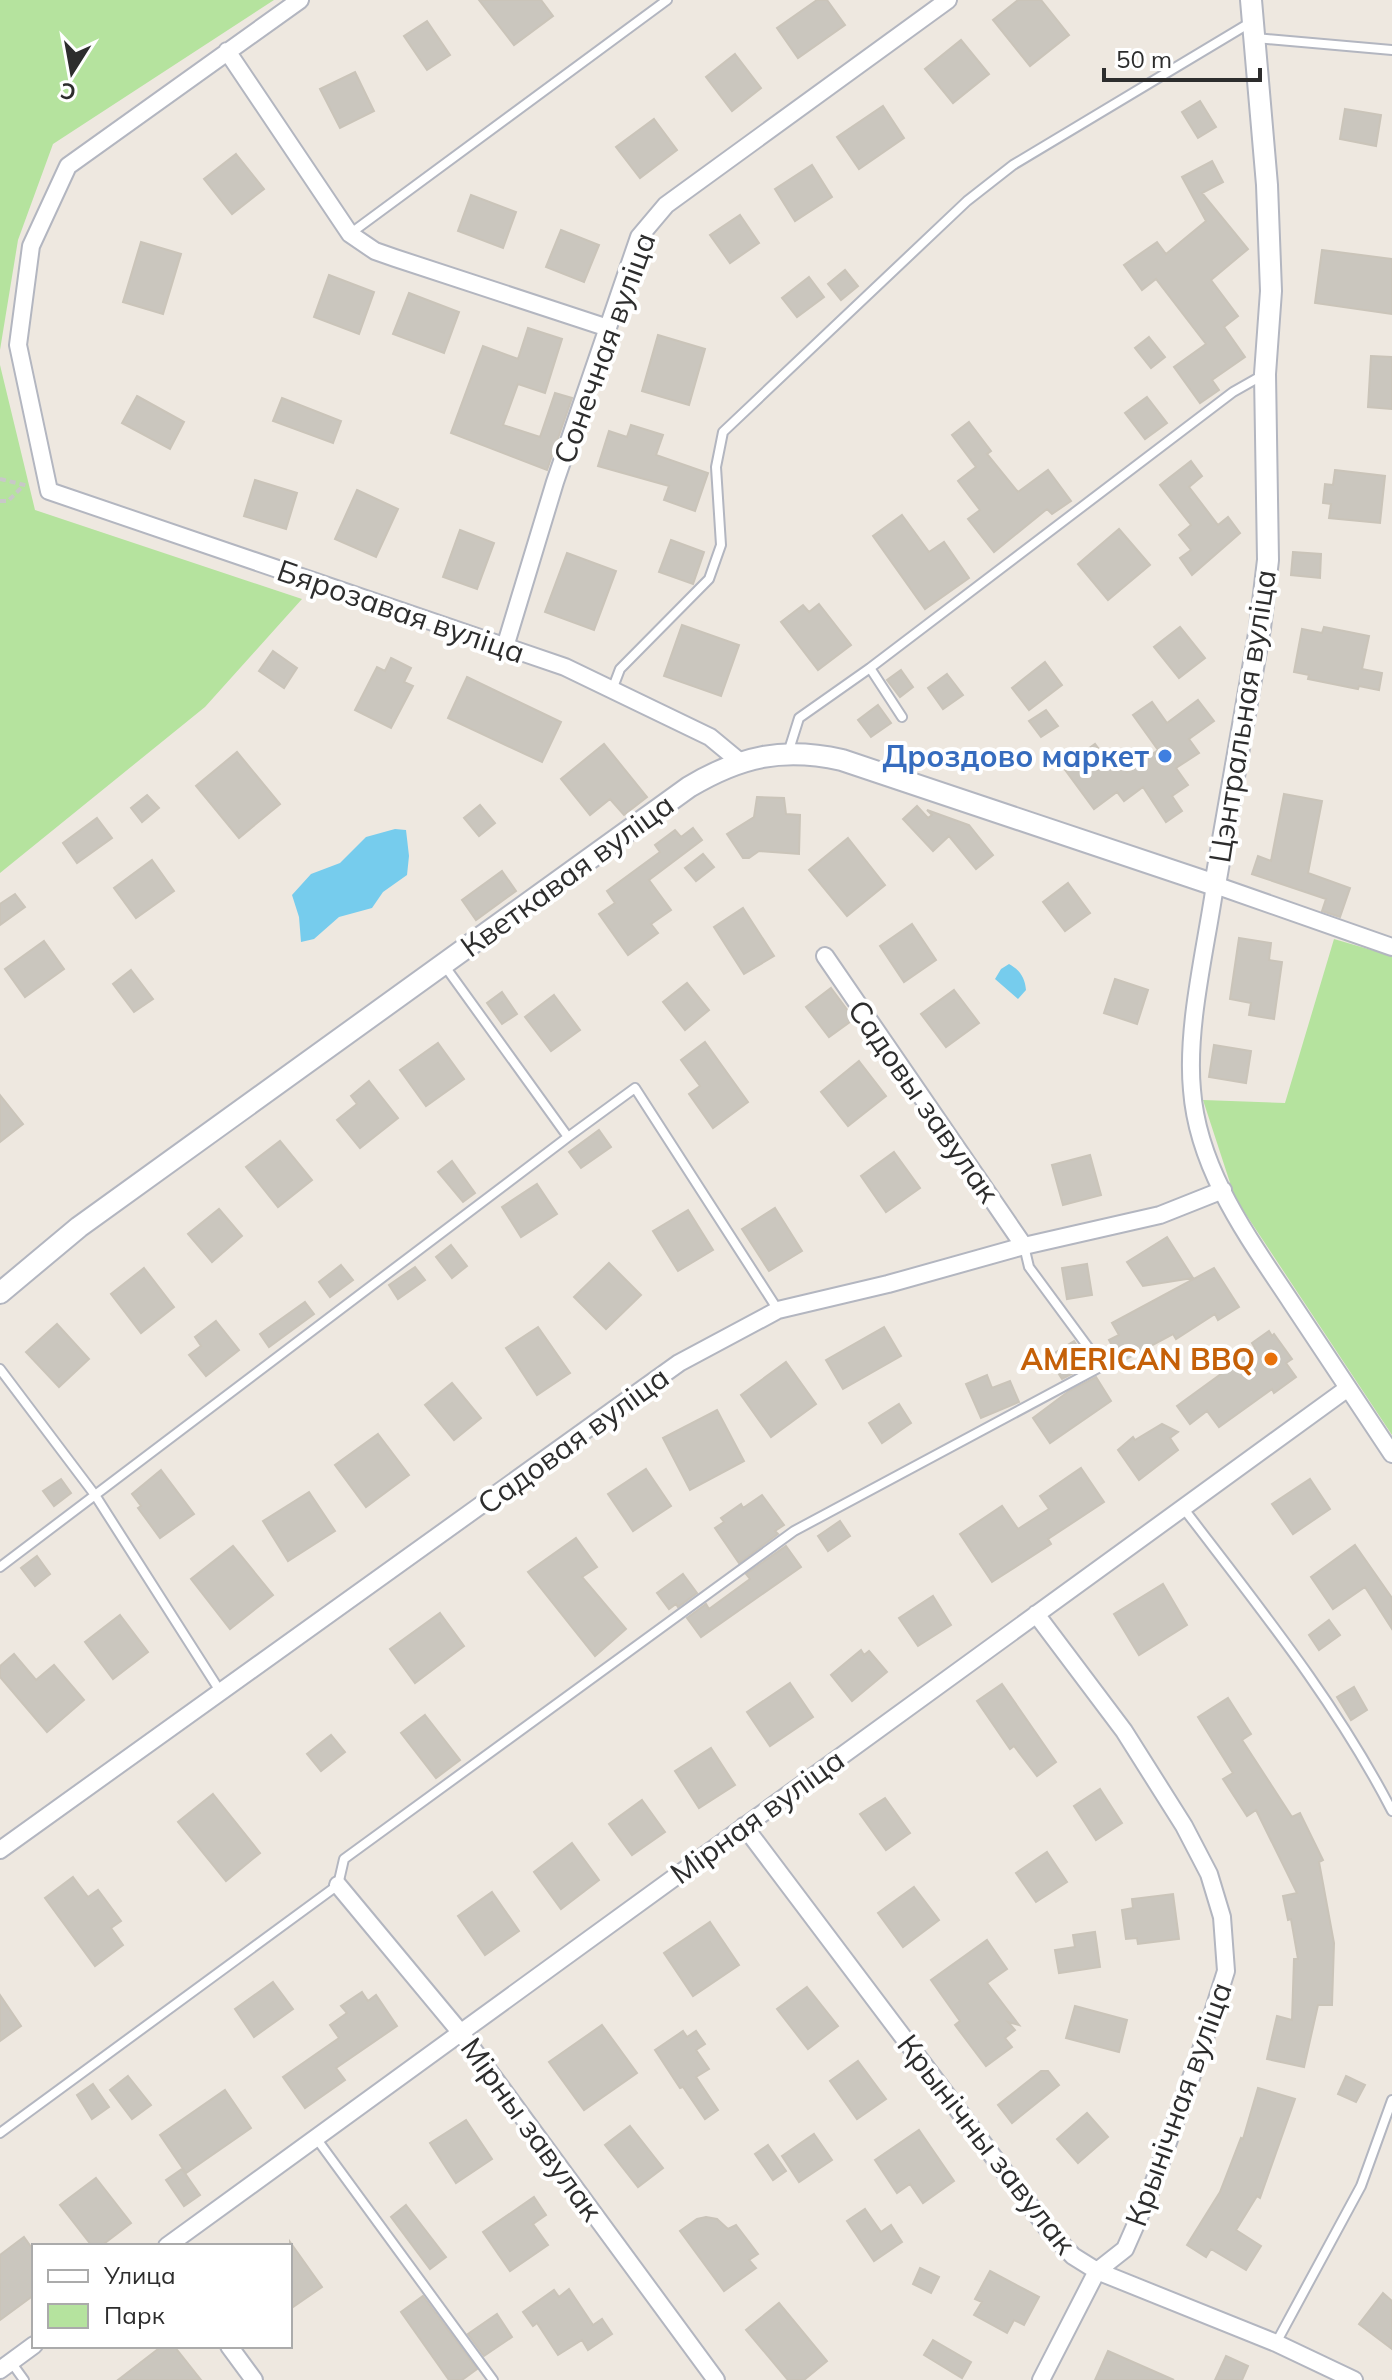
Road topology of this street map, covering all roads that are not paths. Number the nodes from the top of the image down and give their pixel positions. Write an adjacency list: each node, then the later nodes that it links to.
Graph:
1 (300, 0): 6 (street)
2 (667, 0): 7 (lane)
3 (948, 0): 8 (street, Сонечная вуліца)
4 (1253, 20): 5 (lane); 9 (street, Цэнтральная вуліца); 12 (lane)
5 (1392, 50)
6 (227, 51): 7 (street); 10 (street, Бярозавая вуліца)
7 (350, 234): 8 (street)
8 (608, 328): 10 (street, Сонечная вуліца)
9 (1265, 374): 11 (lane); 16 (street, Цэнтральная вуліца)
10 (505, 647): 12 (street, Бярозавая вуліца)
11 (870, 668): 13 (lane); 14 (lane)
12 (612, 690): 15 (street, Бярозавая вуліца)
13 (902, 717)
14 (787, 754): 15 (street, Кветкавая вуліца); 16 (street, Кветкавая вуліца)
15 (739, 761): 19 (street, Кветкавая вуліца)
16 (1215, 885): 17 (street); 21 (street, Цэнтральная вуліца)
17 (1392, 947)
18 (825, 956): 22 (street, Садовы завулак)
19 (444, 964): 20 (lane); 23 (street, Кветкавая вуліца)
20 (568, 1137): 24 (lane); 28 (lane)
21 (1223, 1190): 22 (street, Садовая вуліца); 26 (street, Цэнтральная вуліца)
22 (1024, 1246): 24 (street, Садовая вуліца); 36 (lane)
23 (0, 1293)
24 (778, 1310): 32 (street, Садовая вуліца)
25 (0, 1369): 28 (lane)
26 (1348, 1388): 27 (street, Цэнтральная вуліца); 29 (street, Мірная вуліца)
27 (1392, 1454)
28 (95, 1495): 30 (lane); 32 (lane)
29 (1184, 1509): 31 (street, Мірная вуліца); 33 (lane)
30 (0, 1567)
31 (1036, 1614): 34 (street, Мірная вуліца); 42 (street, Крынічная вуліца)
32 (221, 1692): 35 (street, Садовая вуліца)
33 (1392, 1811)
34 (744, 1826): 37 (street, Мірная вуліца); 42 (street, Крынічны завулак)
35 (0, 1850)
36 (338, 1885): 37 (street, Мірны завулак); 39 (lane)
37 (461, 2033): 40 (street, Мірная вуліца); 50 (street, Мірны завулак)
38 (1392, 2100): 43 (lane)
39 (0, 2133)
40 (316, 2138): 41 (street, Мірная вуліца); 49 (lane)
41 (170, 2244)
42 (1097, 2271): 43 (street, Крынічны завулак); 51 (street, Крынічная вуліца)
43 (1276, 2343): 52 (street, Крынічны завулак)
44 (32, 2346): 46 (street)
45 (230, 2348): 48 (street)
46 (6, 2366): 47 (lane)
47 (24, 2380)
48 (254, 2380)
49 (493, 2380)
50 (716, 2380)
51 (1041, 2380)
52 (1354, 2380)

